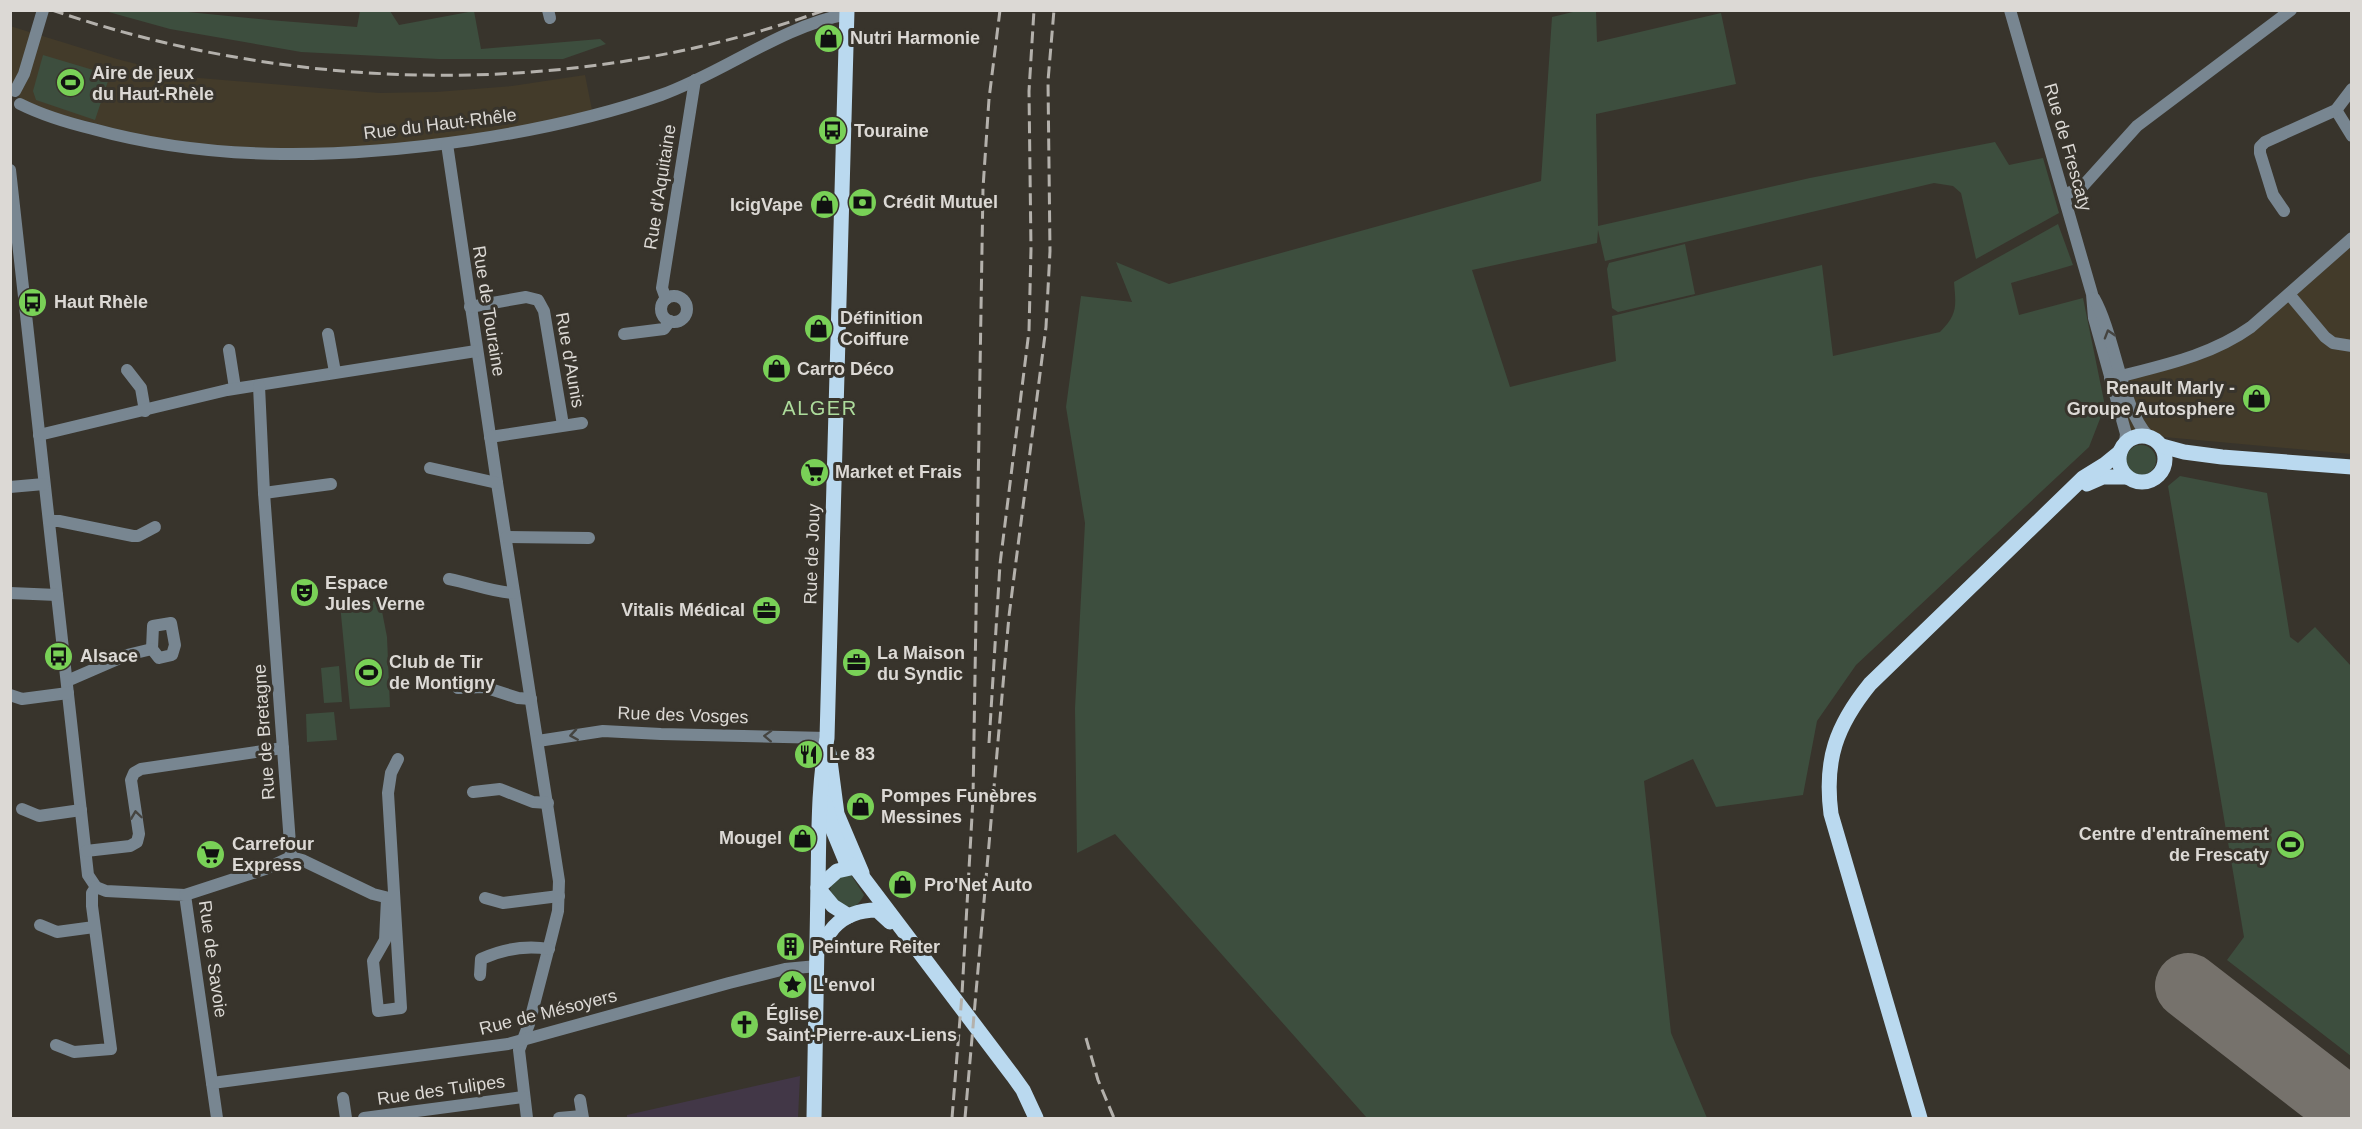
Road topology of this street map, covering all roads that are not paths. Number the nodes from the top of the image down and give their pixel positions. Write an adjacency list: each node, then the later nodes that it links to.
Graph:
1 (43, 10): 7 (street)
2 (2010, 10): 13 (street, Rue de Frescaty)
3 (2291, 10): 13 (street)
4 (847, 12): 5 (street, Rue du Haut-Rhêle); 61 (main road, Rue de Jouy)
5 (695, 80): 11 (street, Rue du Haut-Rhêle); 17 (street, Rue d'Aquitaine)
6 (2352, 89): 9 (street)
7 (13, 91): 8 (street)
8 (15, 107): 11 (street, Rue du Haut-Rhêle)
9 (2336, 110): 10 (street); 14 (street)
10 (2352, 136)
11 (447, 144): 18 (street, Rue de Touraine)
12 (10, 170): 33 (street)
13 (2064, 195): 27 (street, Rue de Frescaty)
14 (2284, 211)
15 (2352, 238): 16 (street)
16 (2289, 294): 22 (street); 27 (street)
17 (666, 298): 19 (street, Rue d'Aquitaine); 19 (street)
18 (470, 307): 24 (street, Rue de Touraine); 32 (street, Rue d'Aunis)
19 (670, 321): 21 (street)
20 (328, 334): 26 (street)
21 (624, 334)
22 (2352, 346)
23 (229, 350): 29 (street)
24 (476, 351): 26 (street); 34 (street, Rue de Touraine)
25 (127, 370): 30 (street)
26 (335, 372): 28 (street)
27 (2116, 377): 35 (street, Rue de Frescaty); 36 (street, Rue de Frescaty)
28 (259, 386): 29 (street); 46 (street, Rue de Bretagne)
29 (235, 388): 30 (street)
30 (145, 411): 33 (street)
31 (582, 423): 32 (street, Rue d'Aunis)
32 (563, 425): 34 (street, Rue d'Aunis)
33 (39, 435): 43 (street)
34 (490, 436): 42 (street, Rue de Touraine)
35 (2155, 441): 36 (main road); 37 (main road); 40 (main road)
36 (2122, 447): 41 (main road); 47 (main road)
37 (2222, 458): 38 (main road); 40 (main road)
38 (2352, 467)
39 (430, 468): 42 (street)
40 (2164, 468): 41 (main road)
41 (2126, 477): 47 (main road)
42 (496, 483): 50 (street, Rue de Touraine)
43 (45, 484): 45 (street); 48 (street)
44 (331, 484): 46 (street)
45 (10, 487)
46 (264, 492): 63 (street, Rue de Bretagne)
47 (2058, 504): 102 (main road)
48 (49, 521): 49 (street); 55 (street)
49 (155, 527)
50 (506, 537): 51 (street); 54 (street, Rue de Touraine)
51 (589, 538)
52 (449, 579): 54 (street)
53 (10, 593): 55 (street)
54 (514, 593): 60 (street, Rue de Touraine)
55 (57, 595): 57 (street)
56 (152, 649): 57 (street)
57 (67, 687): 59 (street); 69 (street)
58 (458, 688): 60 (street)
59 (10, 695)
60 (531, 699): 62 (street, Rue de Touraine)
61 (827, 738): 62 (street, Rue des Vosges, one-way to 62); 65 (main road, Rue de Jouy); 72 (main road)
62 (538, 741): 67 (street, Rue de Touraine)
63 (283, 748): 70 (street, one-way to 63); 71 (street, Rue de Bretagne)
64 (398, 759): 78 (street)
65 (821, 772): 72 (main road, Rue de Jouy); 74 (main road, Rue de Jouy)
66 (473, 792): 67 (street)
67 (548, 803): 76 (street, Rue de Touraine)
68 (22, 809): 69 (street)
69 (81, 810): 70 (street)
70 (86, 851): 73 (street)
71 (291, 857): 75 (street); 78 (street)
72 (863, 878): 74 (main road); 79 (main road); 83 (main road, Rue de Jouy)
73 (96, 887): 75 (street, Rue de Savoie); 81 (street)
74 (818, 888): 79 (main road); 85 (main road, Rue de Jouy)
75 (185, 895): 89 (street, Rue de Savoie)
76 (559, 896): 77 (street); 84 (street, Rue de Touraine)
77 (485, 898)
78 (390, 899): 82 (street)
79 (847, 915): 83 (main road); 85 (main road)
80 (39, 925): 81 (street)
81 (94, 927): 88 (street)
82 (391, 938): 82 (street)
83 (914, 945): 101 (main road, Rue de Jouy)
84 (549, 949): 86 (street); 87 (street, Rue de Touraine)
85 (818, 952): 87 (street, Rue de Mésoyers); 100 (main road, Rue de Jouy)
86 (480, 975)
87 (522, 1041): 89 (street, Rue de Mésoyers); 90 (street, Rue de Touraine)
88 (56, 1045)
89 (212, 1083): 95 (street, Rue de Savoie)
90 (523, 1097): 93 (street, Rue des Tulipes); 98 (street, Rue de Touraine)
91 (343, 1098): 96 (street)
92 (580, 1100): 94 (street)
93 (397, 1117): 97 (street, Rue des Tulipes)
94 (583, 1117): 99 (street)
95 (217, 1119)
96 (346, 1119)
97 (364, 1119)
98 (527, 1119)
99 (560, 1119)
100 (814, 1119)
101 (1036, 1119)
102 (1920, 1119)

